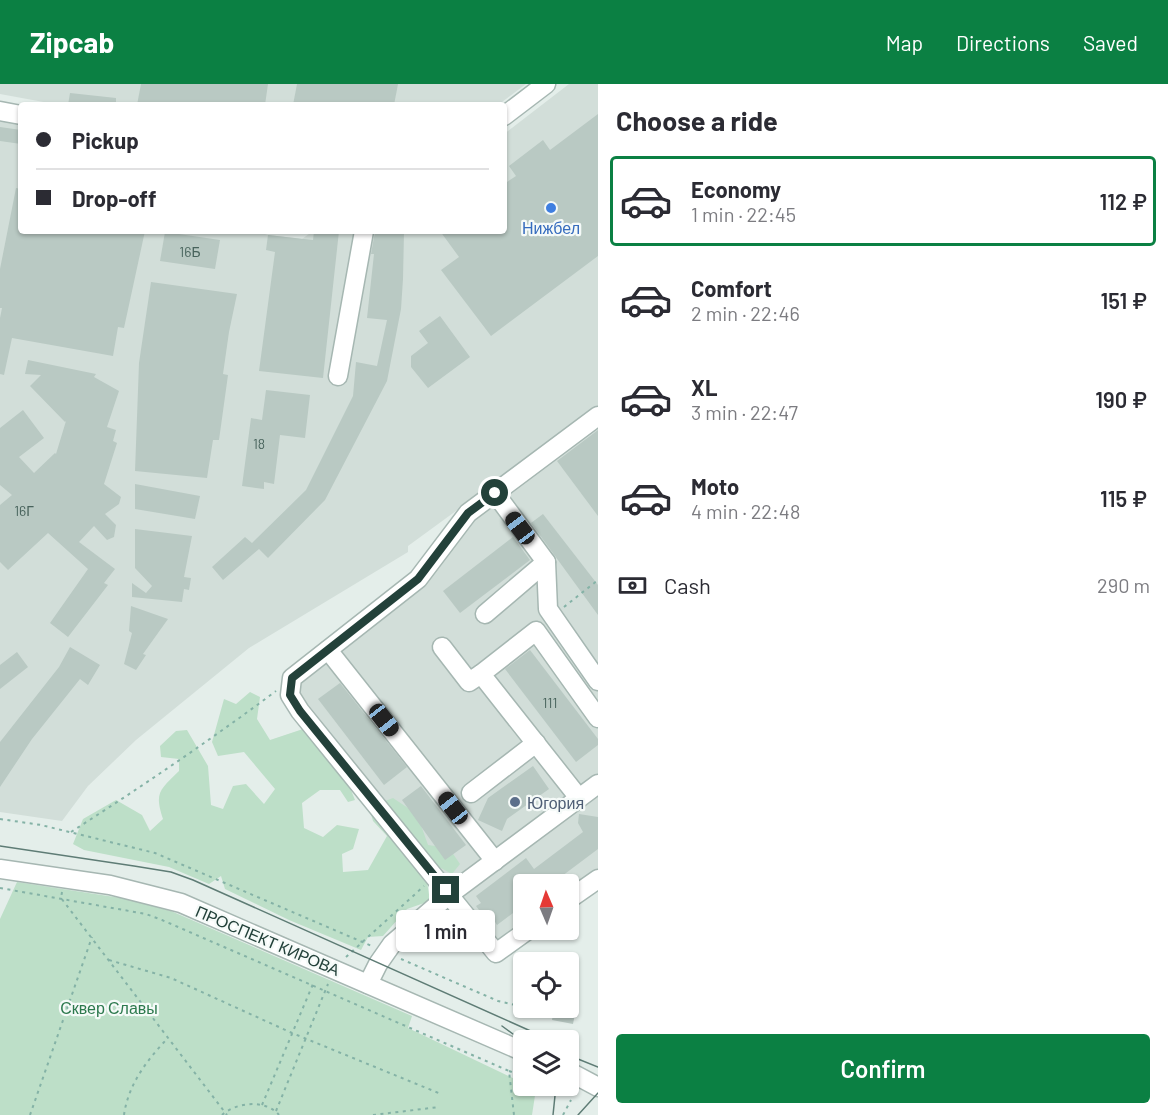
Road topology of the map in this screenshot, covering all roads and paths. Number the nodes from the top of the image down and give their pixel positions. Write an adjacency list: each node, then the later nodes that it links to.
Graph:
1 (546, 84): 4 (street)
2 (0, 111): 3 (street)
3 (18, 113)
4 (507, 114)
5 (363, 234): 6 (street)
6 (338, 376)
7 (598, 416): 8 (street)
8 (495, 493): 9 (street); 14 (street)
9 (546, 562): 11 (street); 12 (street)
10 (598, 580): 12 (path)
11 (485, 614)
12 (553, 616): 17 (street)
13 (442, 647): 15 (street)
14 (328, 650): 16 (street); 25 (street)
15 (481, 674): 18 (street); 19 (street)
16 (292, 678): 24 (path); 27 (street)
17 (598, 681)
18 (598, 718)
19 (536, 743): 21 (street); 22 (street)
20 (598, 784): 22 (street)
21 (471, 793)
22 (579, 798): 25 (street)
23 (0, 819): 24 (path)
24 (70, 832): 35 (path)
25 (495, 861): 31 (street)
26 (0, 869): 40 (street, ПРОСПЕКТ КИРОВА)
27 (435, 876): 31 (street); 35 (path)
28 (598, 879): 30 (street)
29 (0, 888): 32 (path)
30 (579, 892)
31 (450, 894): 34 (street); 36 (street)
32 (61, 898): 33 (path); 39 (path)
33 (92, 937): 37 (path); 57 (path)
34 (513, 940)
35 (365, 942): 36 (path); 38 (path)
36 (386, 952): 40 (street); 42 (path)
37 (110, 960): 43 (path); 45 (path)
38 (343, 960)
39 (313, 984): 41 (path); 43 (path)
40 (368, 984): 46 (street, ПРОСПЕКТ КИРОВА)
41 (325, 990): 44 (path); 47 (path)
42 (513, 1005)
43 (292, 1033): 44 (path); 53 (path)
44 (305, 1038): 51 (path); 55 (path)
45 (167, 1039): 56 (path); 58 (path)
46 (513, 1047)
47 (509, 1071): 48 (path); 61 (path)
48 (513, 1072)
49 (579, 1077): 50 (street)
50 (598, 1087)
51 (441, 1094)
52 (571, 1100): 62 (path)
53 (262, 1105): 55 (path); 56 (path)
54 (439, 1107): 60 (path)
55 (276, 1111): 59 (path)
56 (225, 1114)
57 (30, 1115)
58 (124, 1115)
59 (279, 1115)
60 (374, 1115)
61 (514, 1115)
62 (563, 1115)

